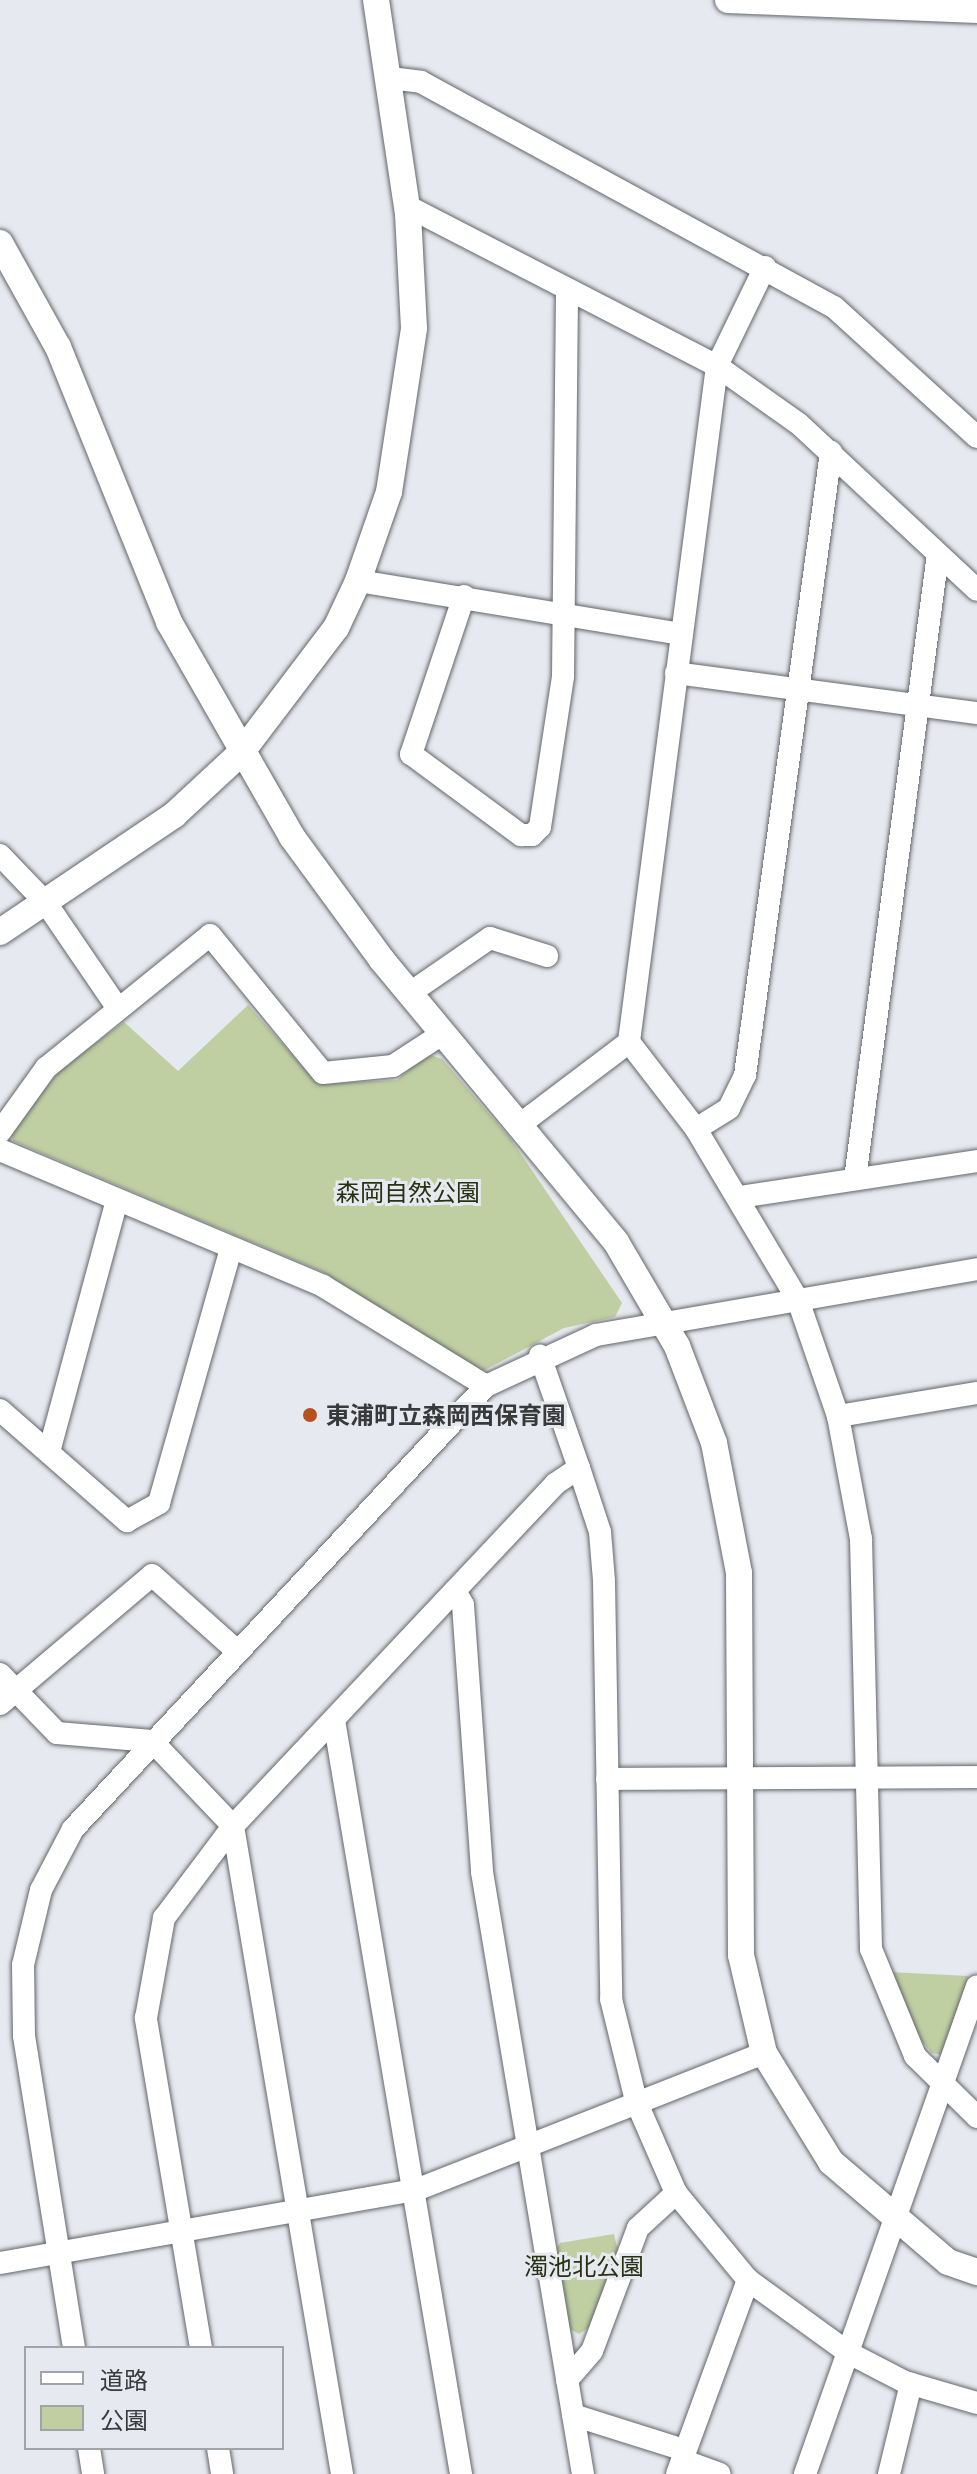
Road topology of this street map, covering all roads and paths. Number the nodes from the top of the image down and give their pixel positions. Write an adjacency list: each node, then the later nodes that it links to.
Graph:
1 (376, 0): 4 (street)
2 (728, 0): 3 (street)
3 (977, 10)
4 (390, 78): 5 (street); 7 (street)
5 (407, 206): 8 (street); 13 (street)
6 (0, 243): 22 (street)
7 (765, 267): 9 (street); 10 (street)
8 (567, 290): 9 (street); 16 (street)
9 (717, 366): 11 (street); 17 (street)
10 (977, 437)
11 (831, 452): 12 (street); 19 (street)
12 (938, 554): 14 (street); 20 (street)
13 (358, 581): 15 (street); 22 (street)
14 (977, 590)
15 (464, 596): 16 (street); 16 (street)
16 (565, 611): 17 (street)
17 (682, 634): 18 (street)
18 (676, 673): 19 (street); 30 (street)
19 (794, 689): 20 (street); 32 (street)
20 (912, 704): 21 (street); 36 (street)
21 (977, 713)
22 (241, 753): 24 (street); 27 (street)
23 (0, 855): 24 (street)
24 (46, 903): 25 (street); 28 (street)
25 (0, 932)
26 (547, 956): 27 (street)
27 (410, 993): 29 (street)
28 (117, 1007): 29 (street); 33 (street)
29 (442, 1034): 31 (street)
30 (629, 1042): 31 (street); 32 (street)
31 (518, 1126): 42 (street)
32 (696, 1129): 37 (street)
33 (0, 1132)
34 (0, 1150): 38 (street)
35 (977, 1160): 36 (street)
36 (855, 1179): 37 (street)
37 (740, 1197): 41 (street)
38 (117, 1200): 39 (street); 48 (street)
39 (231, 1248): 44 (street); 48 (street)
40 (977, 1269): 41 (street)
41 (798, 1300): 42 (street); 47 (street)
42 (663, 1321): 43 (street); 55 (street)
43 (540, 1356): 44 (street); 49 (street)
44 (486, 1386): 51 (street)
45 (977, 1393): 47 (street)
46 (0, 1410): 48 (street)
47 (838, 1416): 56 (street)
48 (49, 1452)
49 (579, 1468): 50 (street); 58 (street)
50 (455, 1591): 53 (street); 65 (street)
51 (237, 1651): 52 (street); 54 (street)
52 (5, 1689): 54 (street)
53 (334, 1720): 59 (street); 66 (street)
54 (152, 1741): 59 (street); 71 (street)
55 (739, 1777): 56 (street); 58 (street); 61 (street)
56 (867, 1777): 57 (street); 62 (street)
57 (977, 1777)
58 (607, 1779): 63 (street)
59 (233, 1826): 68 (street); 70 (street)
60 (977, 1986): 62 (street)
61 (764, 2053): 63 (street); 69 (street)
62 (944, 2091): 64 (street); 69 (street)
63 (636, 2101): 65 (street); 67 (street)
64 (977, 2117)
65 (530, 2144): 66 (street); 78 (street)
66 (416, 2190): 68 (street); 88 (street)
67 (676, 2193): 74 (street); 78 (street)
68 (299, 2211): 70 (street); 87 (street)
69 (896, 2220): 73 (street); 77 (street)
70 (181, 2230): 71 (street); 76 (street)
71 (60, 2254): 72 (street); 75 (street)
72 (0, 2263)
73 (977, 2272)
74 (748, 2280): 77 (street); 84 (street)
75 (74, 2346)
76 (201, 2346)
77 (849, 2353): 79 (street); 91 (street)
78 (567, 2380): 81 (street)
79 (911, 2384): 80 (street); 92 (street)
80 (977, 2403)
81 (573, 2415): 84 (street); 89 (street)
82 (89, 2450): 85 (street)
83 (218, 2450): 86 (street)
84 (681, 2461): 90 (street)
85 (93, 2474)
86 (222, 2474)
87 (342, 2474)
88 (461, 2474)
89 (583, 2474)
90 (720, 2474)
91 (805, 2474)
92 (889, 2474)

